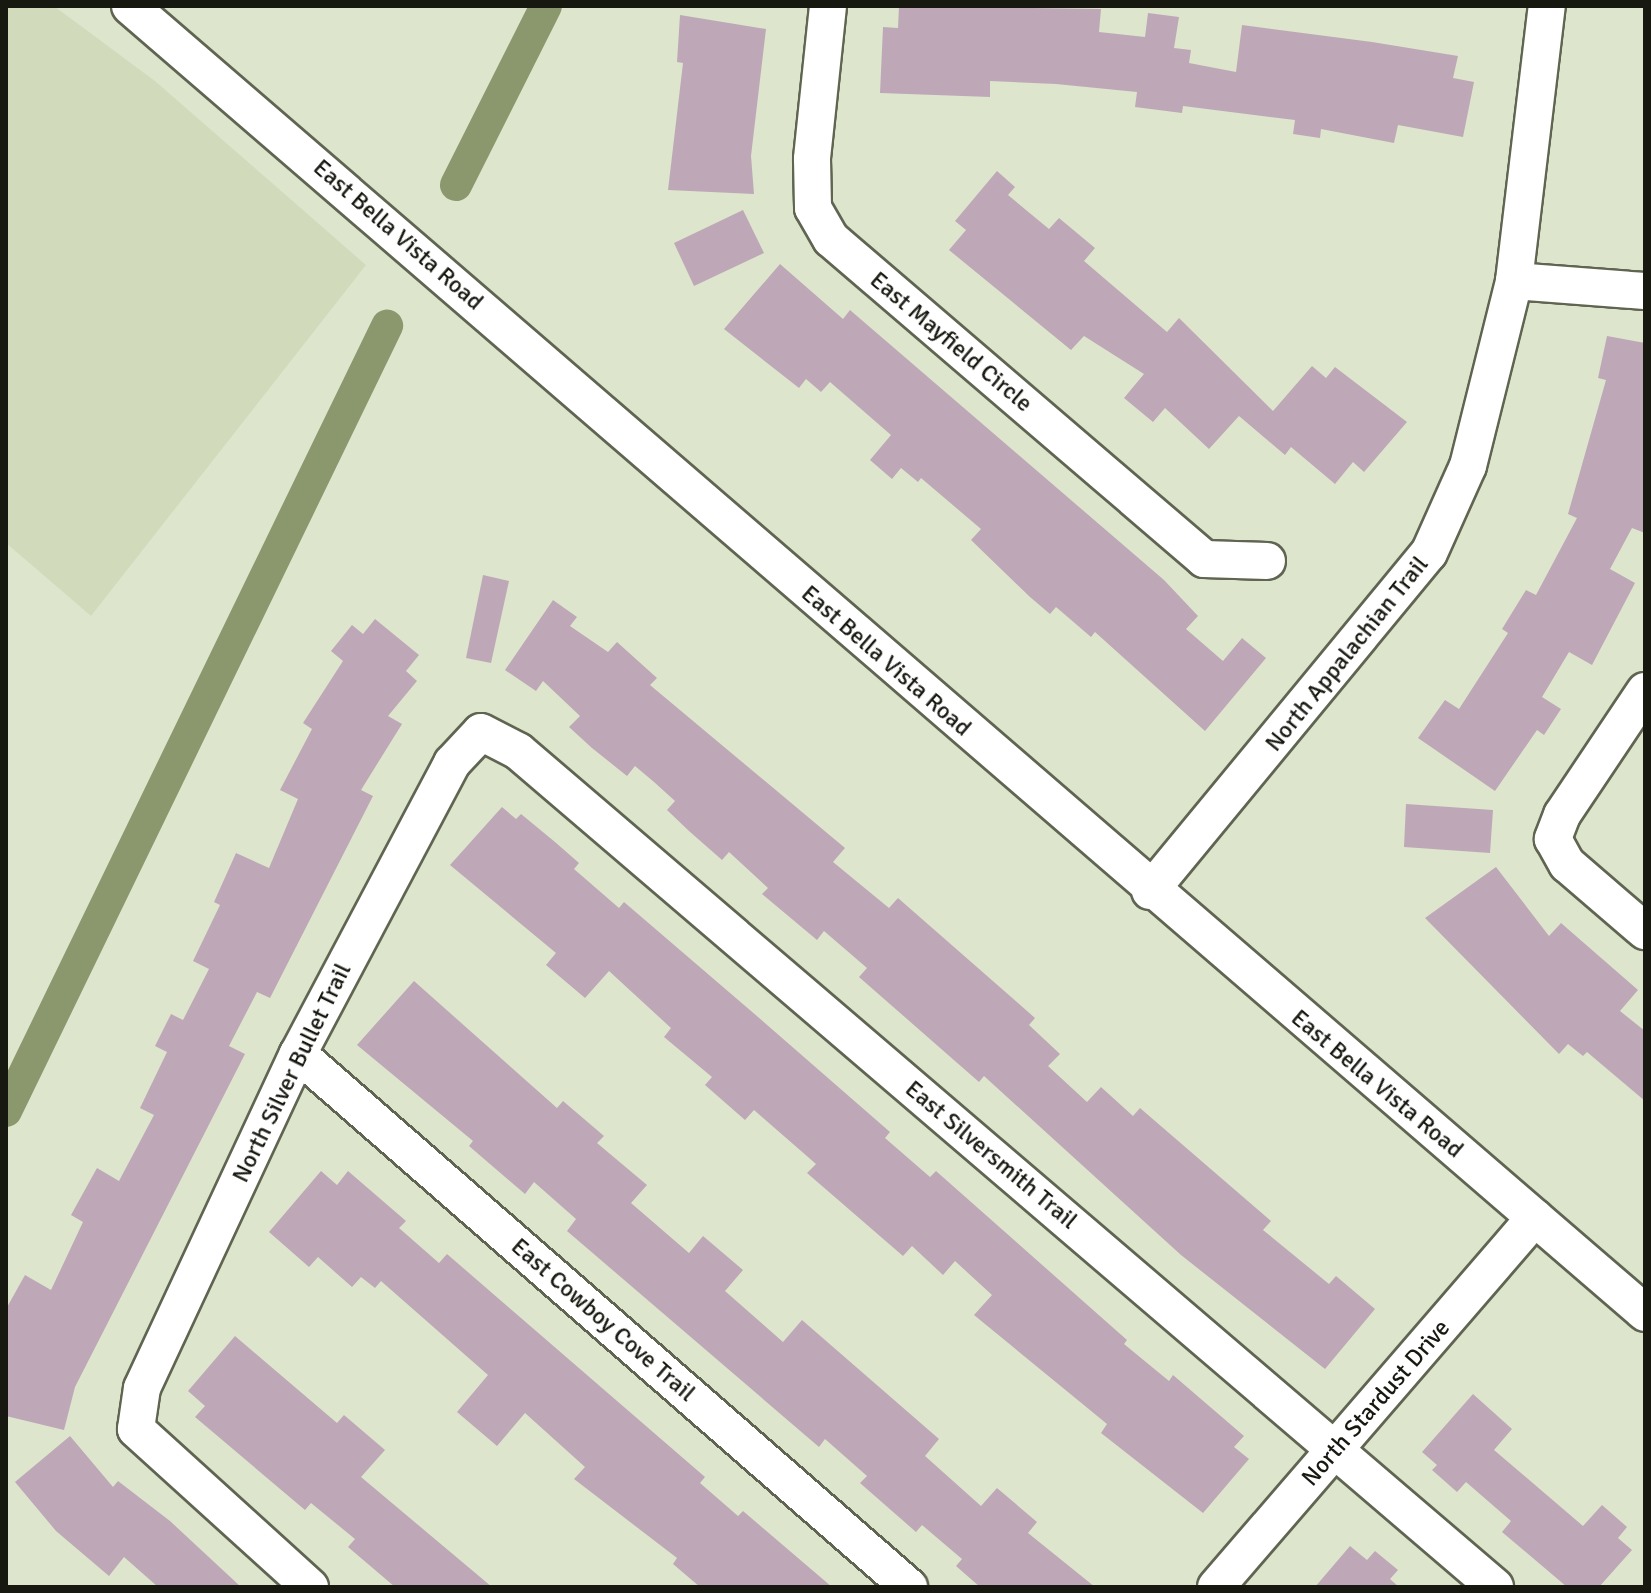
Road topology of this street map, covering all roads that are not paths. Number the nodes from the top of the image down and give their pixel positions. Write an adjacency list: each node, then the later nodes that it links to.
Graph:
1 (130, 6): 10 (street, East Bella Vista Road)
2 (828, 6): 7 (street, East Mayfield Circle)
3 (1541, 6): 4 (street)
4 (1547, 6): 5 (street, North Appalachian Trail)
5 (1514, 281): 6 (street); 10 (street, North Appalachian Trail)
6 (1645, 291)
7 (1267, 561)
8 (1645, 691): 11 (street)
9 (481, 732): 12 (street, North Silver Bullet Trail); 15 (street, East Silversmith Trail)
10 (1150, 891): 13 (street, East Bella Vista Road)
11 (1645, 931)
12 (298, 1054): 16 (street, North Silver Bullet Trail); 17 (street, East Cowboy Cove Trail)
13 (1535, 1218): 14 (street, East Bella Vista Road); 15 (street, North Stardust Drive)
14 (1645, 1313)
15 (1336, 1449): 18 (street, North Stardust Drive); 19 (street, East Silversmith Trail)
16 (310, 1587)
17 (909, 1587)
18 (1216, 1587)
19 (1495, 1587)

